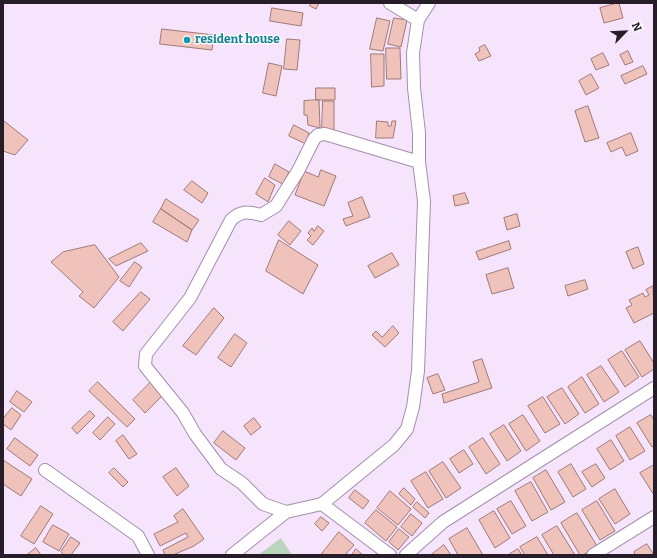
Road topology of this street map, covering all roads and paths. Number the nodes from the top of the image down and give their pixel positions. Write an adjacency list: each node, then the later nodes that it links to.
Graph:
1 (390, 3): 3 (street)
2 (429, 3): 3 (street)
3 (418, 20): 4 (street)
4 (419, 162): 7 (street); 8 (street)
5 (654, 388): 13 (street)
6 (45, 470): 10 (street)
7 (322, 504): 8 (street); 12 (street)
8 (286, 512): 11 (street)
9 (654, 517): 14 (street)
10 (148, 555)
11 (232, 555)
12 (390, 555)
13 (406, 555)
14 (593, 555)

